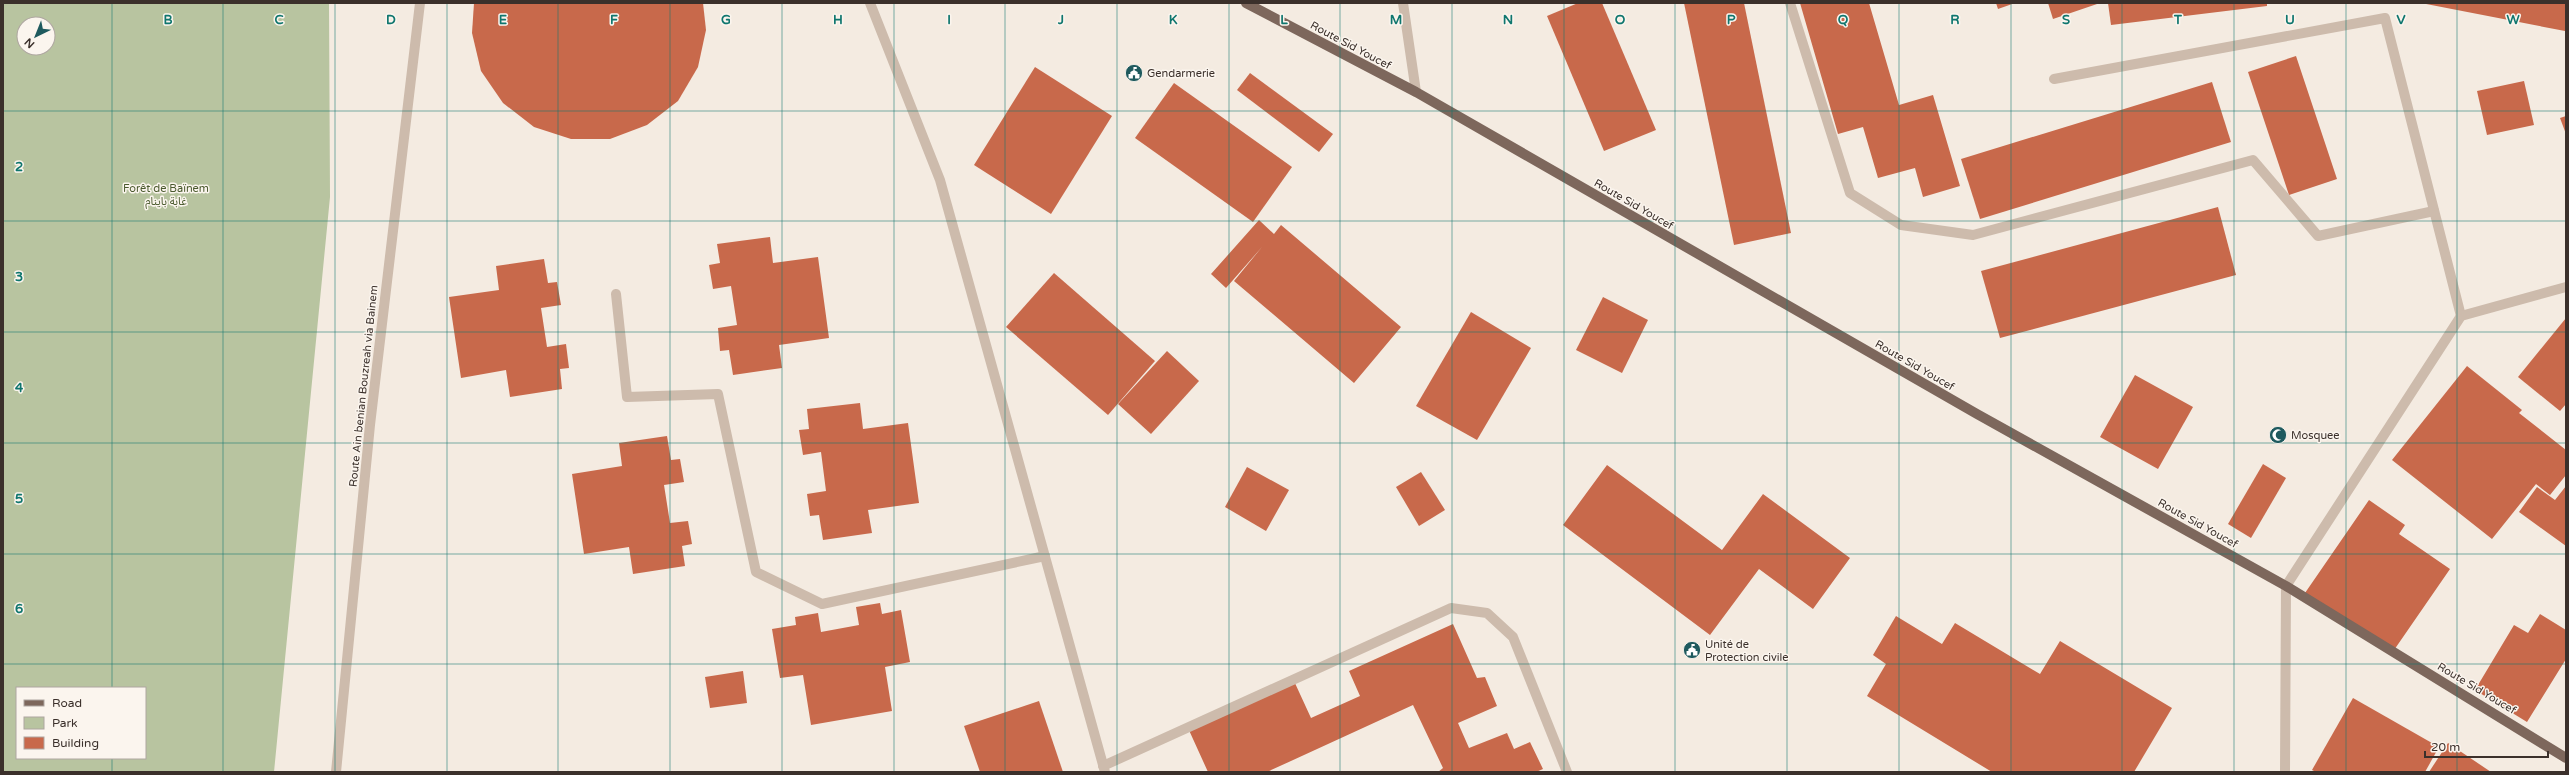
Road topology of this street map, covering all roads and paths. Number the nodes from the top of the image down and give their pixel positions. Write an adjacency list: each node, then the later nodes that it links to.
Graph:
1 (420, 3): 16 (street, Route Ain benian Bouzreah via Bainem)
2 (870, 3): 12 (street)
3 (1246, 3): 7 (main road, Route Sid Youcef)
4 (1403, 3): 7 (street)
5 (1790, 3): 8 (street)
6 (2054, 79): 8 (street)
7 (1416, 92): 13 (main road, Route Sid Youcef)
8 (2434, 211): 11 (street)
9 (2566, 287): 11 (street)
10 (616, 294): 12 (street)
11 (2461, 316): 13 (street)
12 (1044, 556): 15 (street)
13 (2286, 586): 14 (main road, Route Sid Youcef); 18 (street)
14 (2566, 758)
15 (1104, 769): 17 (street)
16 (336, 772)
17 (1567, 772)
18 (2285, 772)

